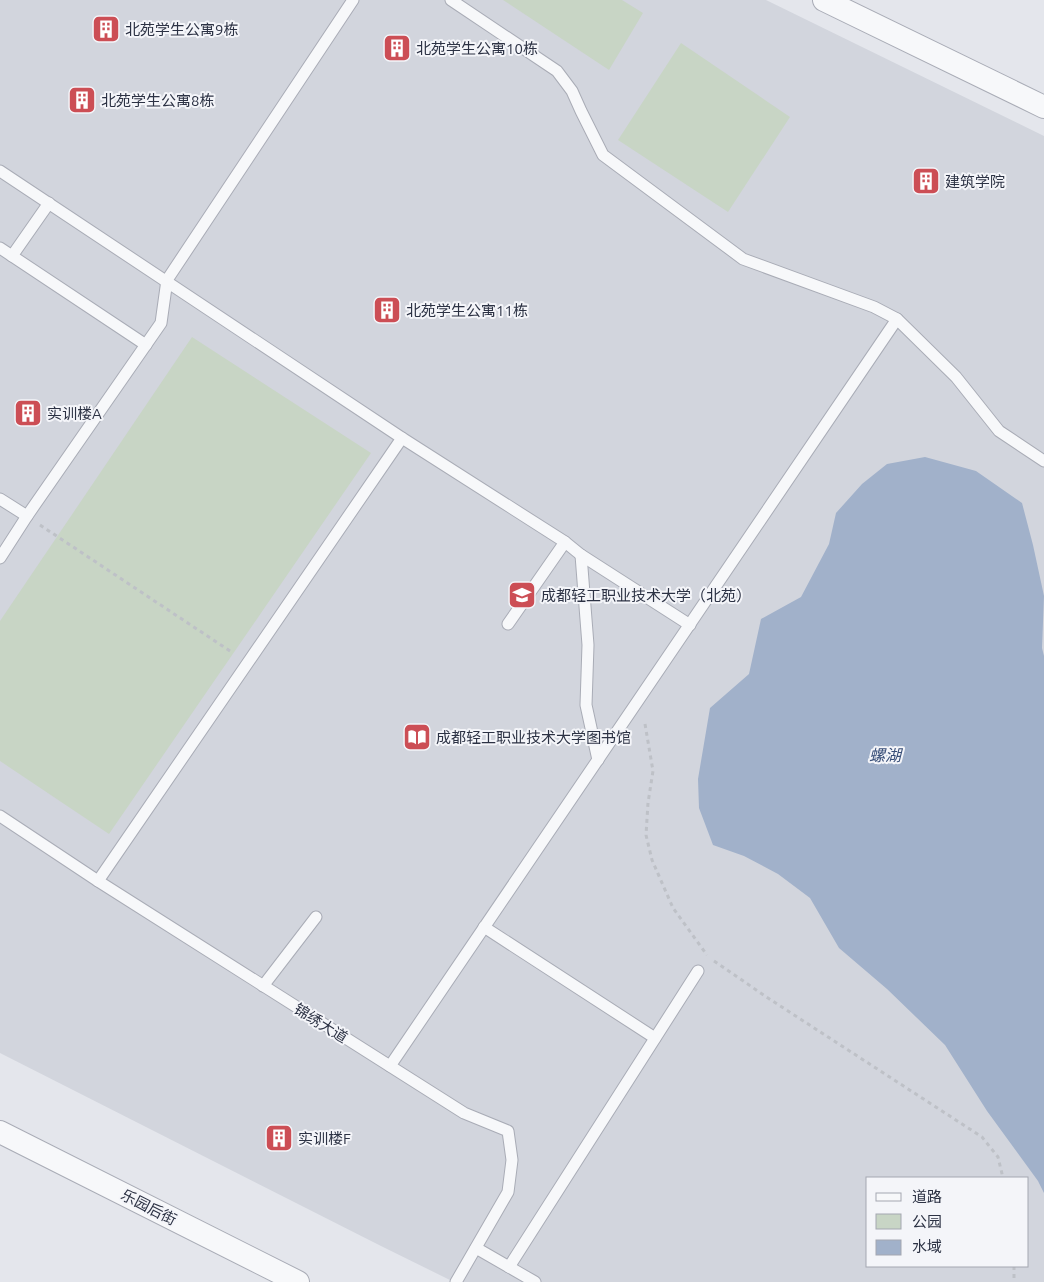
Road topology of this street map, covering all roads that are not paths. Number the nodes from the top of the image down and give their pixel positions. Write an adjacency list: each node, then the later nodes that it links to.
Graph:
1 (353, 0): 9 (lane)
2 (451, 0): 10 (lane)
3 (824, 0): 4 (street)
4 (1044, 107)
5 (0, 171): 6 (lane)
6 (49, 203): 8 (lane); 9 (lane)
7 (0, 248): 8 (lane)
8 (12, 256): 11 (lane)
9 (167, 280): 11 (lane); 12 (lane)
10 (897, 319): 13 (lane); 20 (lane)
11 (146, 345): 15 (lane)
12 (402, 438): 16 (lane); 23 (lane)
13 (1044, 461)
14 (0, 499): 15 (lane)
15 (27, 516): 18 (lane)
16 (565, 542): 17 (lane); 19 (lane)
17 (581, 555): 20 (lane); 21 (lane)
18 (0, 558)
19 (508, 624)
20 (690, 625): 21 (lane)
21 (598, 760): 25 (lane)
22 (0, 816): 23 (lane, 锦绣大道)
23 (98, 881): 27 (lane, 锦绣大道)
24 (316, 916): 27 (lane)
25 (484, 927): 28 (lane); 29 (lane)
26 (698, 971): 28 (lane)
27 (263, 986): 29 (lane, 锦绣大道)
28 (655, 1038): 32 (lane)
29 (390, 1066): 31 (lane, 锦绣大道)
30 (0, 1132): 33 (street, 乐园后街)
31 (476, 1248): 32 (lane); 34 (lane, 锦绣大道)
32 (509, 1267): 35 (lane)
33 (298, 1282)
34 (456, 1282)
35 (535, 1282)

